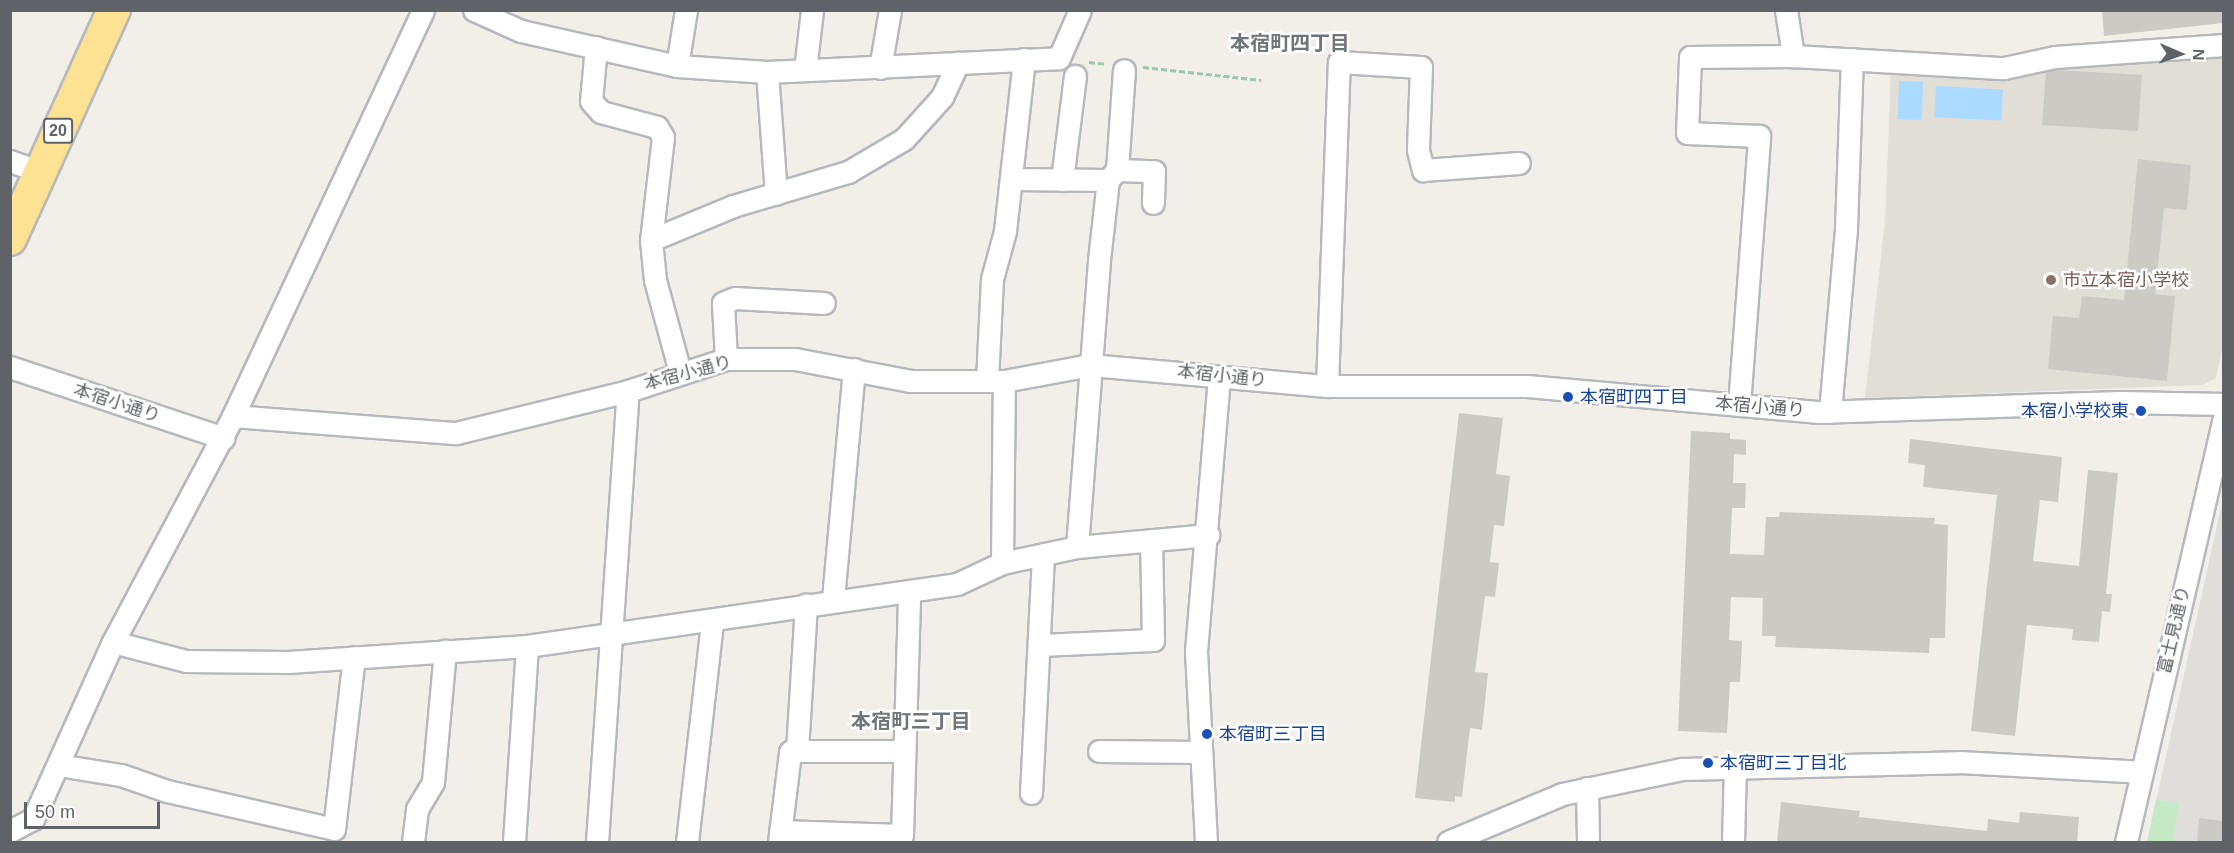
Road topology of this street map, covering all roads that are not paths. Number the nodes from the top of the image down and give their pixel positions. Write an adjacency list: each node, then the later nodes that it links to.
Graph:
1 (114, 10): 23 (highway, 20)
2 (423, 10): 44 (street)
3 (474, 10): 10 (street)
4 (686, 10): 15 (street)
5 (812, 10): 18 (street)
6 (890, 10): 17 (street)
7 (1080, 10): 12 (street)
8 (1786, 10): 11 (street)
9 (2223, 45): 13 (street)
10 (596, 47): 15 (street); 30 (street)
11 (1793, 57): 13 (street); 42 (street)
12 (1024, 59): 14 (street); 25 (street)
13 (1852, 59): 43 (street)
14 (958, 63): 17 (street); 27 (street)
15 (676, 66): 19 (street)
16 (1126, 67): 24 (street)
17 (880, 68): 18 (street)
18 (805, 70): 19 (street)
19 (767, 72): 27 (street)
20 (1075, 76): 26 (street)
21 (10, 161): 23 (street)
22 (1519, 163): 39 (street)
23 (40, 172): 29 (highway, 20)
24 (1112, 175): 26 (street); 28 (street); 33 (street)
25 (1012, 179): 26 (street); 38 (street)
26 (1062, 180)
27 (776, 194): 30 (street)
28 (1153, 203)
29 (10, 239)
30 (651, 240): 36 (street)
31 (824, 303): 32 (street)
32 (726, 359): 35 (street, 本宿小通り); 36 (street, 本宿小通り)
33 (1090, 365): 37 (street, 本宿小通り); 38 (street, 本宿小通り); 49 (street)
34 (10, 367): 46 (street, 本宿小通り)
35 (854, 369): 38 (street, 本宿小通り); 53 (street)
36 (680, 372): 40 (street, 本宿小通り)
37 (1219, 377): 39 (street, 本宿小通り); 47 (street)
38 (996, 381): 51 (street)
39 (1327, 386): 42 (street, 本宿小通り)
40 (627, 391): 44 (street, 本宿小通り); 56 (street)
41 (2223, 404): 43 (street, 本宿小通り)
42 (1739, 405): 43 (street, 本宿小通り)
43 (1830, 412)
44 (233, 416): 46 (street)
45 (2223, 418): 68 (street, 富士見通り)
46 (223, 438): 57 (street)
47 (1208, 535): 48 (street); 65 (street)
48 (1151, 540): 49 (street); 58 (street)
49 (1077, 547): 50 (street)
50 (1043, 554): 51 (street); 58 (street)
51 (1002, 563): 52 (street)
52 (909, 591): 53 (street); 64 (street)
53 (833, 599): 54 (street)
54 (806, 604): 55 (street); 63 (street)
55 (712, 621): 56 (street); 78 (street)
56 (614, 636): 59 (street); 77 (street)
57 (113, 642): 61 (street); 66 (street)
58 (1040, 645): 70 (street)
59 (528, 646): 60 (street); 76 (street)
60 (445, 651): 61 (street); 75 (street)
61 (354, 657): 66 (street)
62 (1099, 750): 65 (street)
63 (796, 751): 64 (street); 73 (street)
64 (904, 751): 73 (street)
65 (1201, 752): 79 (street)
66 (58, 765): 71 (street)
67 (1735, 768): 68 (street); 69 (street); 82 (street)
68 (2141, 772): 83 (street, 富士見通り)
69 (1587, 788): 80 (street); 81 (street)
70 (1031, 794)
71 (10, 831)
72 (10, 837): 74 (street)
73 (780, 837)
74 (23, 843)
75 (413, 843)
76 (514, 843)
77 (597, 843)
78 (687, 843)
79 (1206, 843)
80 (1448, 843)
81 (1588, 843)
82 (1732, 843)
83 (2126, 843)

